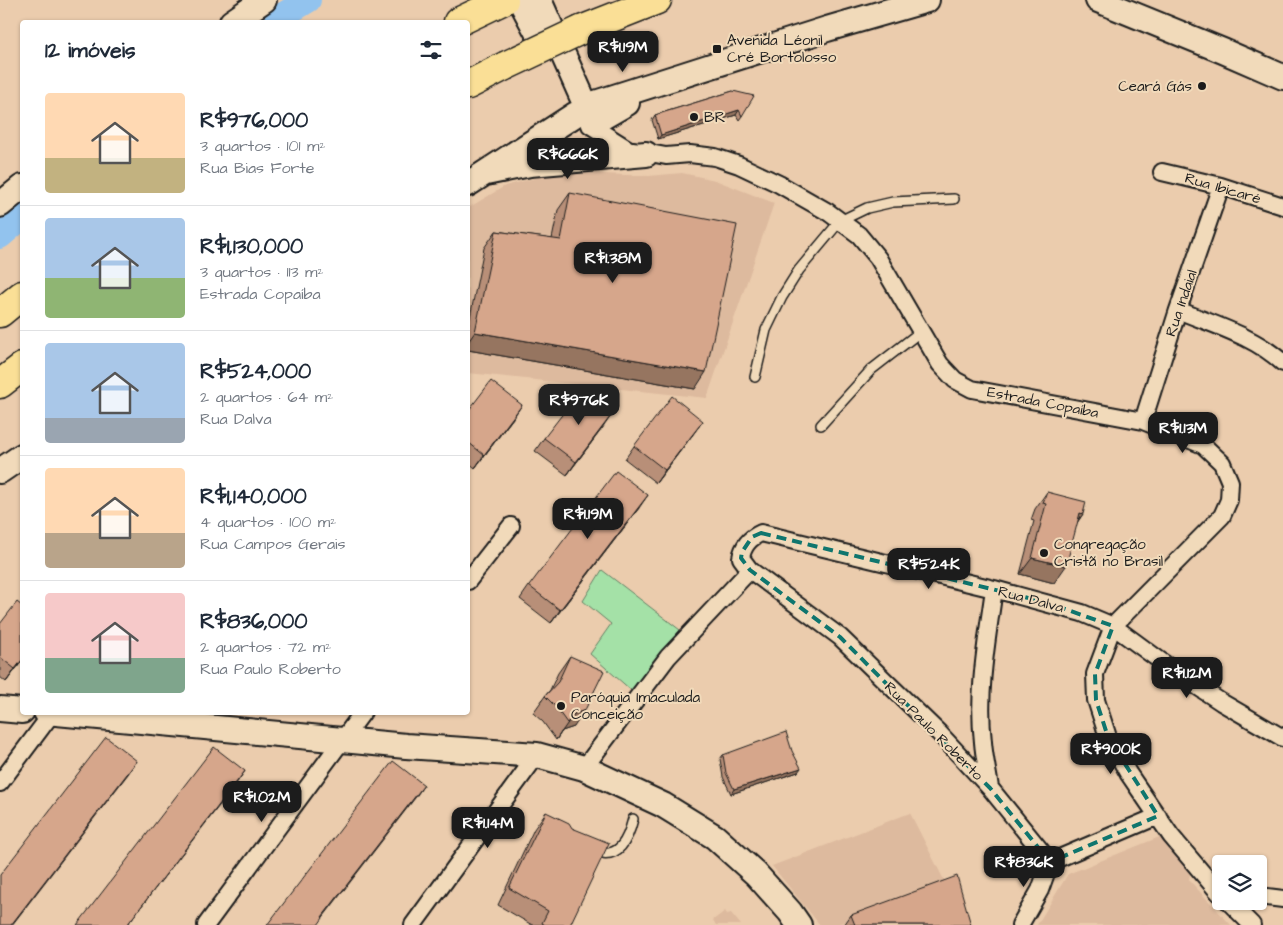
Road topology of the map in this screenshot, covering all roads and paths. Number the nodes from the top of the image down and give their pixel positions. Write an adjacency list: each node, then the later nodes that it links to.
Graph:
1 (264, 0): 8 (main road)
2 (504, 0): 9 (highway)
3 (520, 0): 12 (main road)
4 (539, 0): 12 (main road)
5 (657, 0): 11 (highway, bridge)
6 (927, 0): 12 (main road)
7 (1098, 0): 10 (main road)
8 (235, 20)
9 (463, 20)
10 (1283, 77)
11 (470, 84)
12 (585, 117): 13 (street, Estrada Copaíba); 15 (main road)
13 (646, 154): 15 (main road); 21 (street, Estrada Copaíba)
14 (1162, 172): 16 (street, Rua Ibicaré)
15 (477, 178)
16 (1221, 186): 20 (street, Rua Ibicaré); 23 (street, Rua Indaial)
17 (20, 189): 19 (main road)
18 (954, 199): 21 (lane)
19 (0, 205)
20 (1283, 206)
21 (840, 221): 25 (street, Estrada Copaíba); 28 (lane)
22 (20, 297): 24 (highway)
23 (1178, 310): 26 (street); 30 (street, Rua Indaial)
24 (0, 313)
25 (920, 332): 30 (street, Estrada Copaíba); 31 (lane)
26 (1283, 363)
27 (20, 369): 29 (highway)
28 (756, 377)
29 (0, 384)
30 (1143, 421): 38 (street, Estrada Copaíba)
31 (820, 425)
32 (20, 457): 33 (main road)
33 (0, 471)
34 (511, 526): 36 (street)
35 (750, 570): 37 (street, Rua Dalva); 47 (street); 49 (street, Rua Paulo Roberto)
36 (470, 577)
37 (994, 589): 38 (street, Rua Dalva); 49 (street)
38 (1114, 626): 44 (street, Rua Dalva); 50 (street, Estrada Copaíba)
39 (0, 709): 40 (main road)
40 (20, 710)
41 (50, 715): 48 (street)
42 (74, 715): 45 (main road)
43 (361, 715): 45 (street)
44 (1283, 738)
45 (342, 739): 46 (main road); 58 (street)
46 (537, 755): 47 (main road); 59 (street)
47 (584, 768): 60 (main road)
48 (0, 782)
49 (990, 788): 53 (street, Rua Paulo Roberto)
50 (1158, 816): 53 (street); 54 (street, Estrada Copaíba)
51 (633, 820): 52 (lane)
52 (586, 848)
53 (1050, 862): 61 (street)
54 (1212, 883)
55 (1267, 897): 56 (street)
56 (1283, 900)
57 (1237, 910): 62 (street)
58 (206, 925)
59 (413, 925)
60 (799, 925)
61 (1020, 925)
62 (1252, 925)

